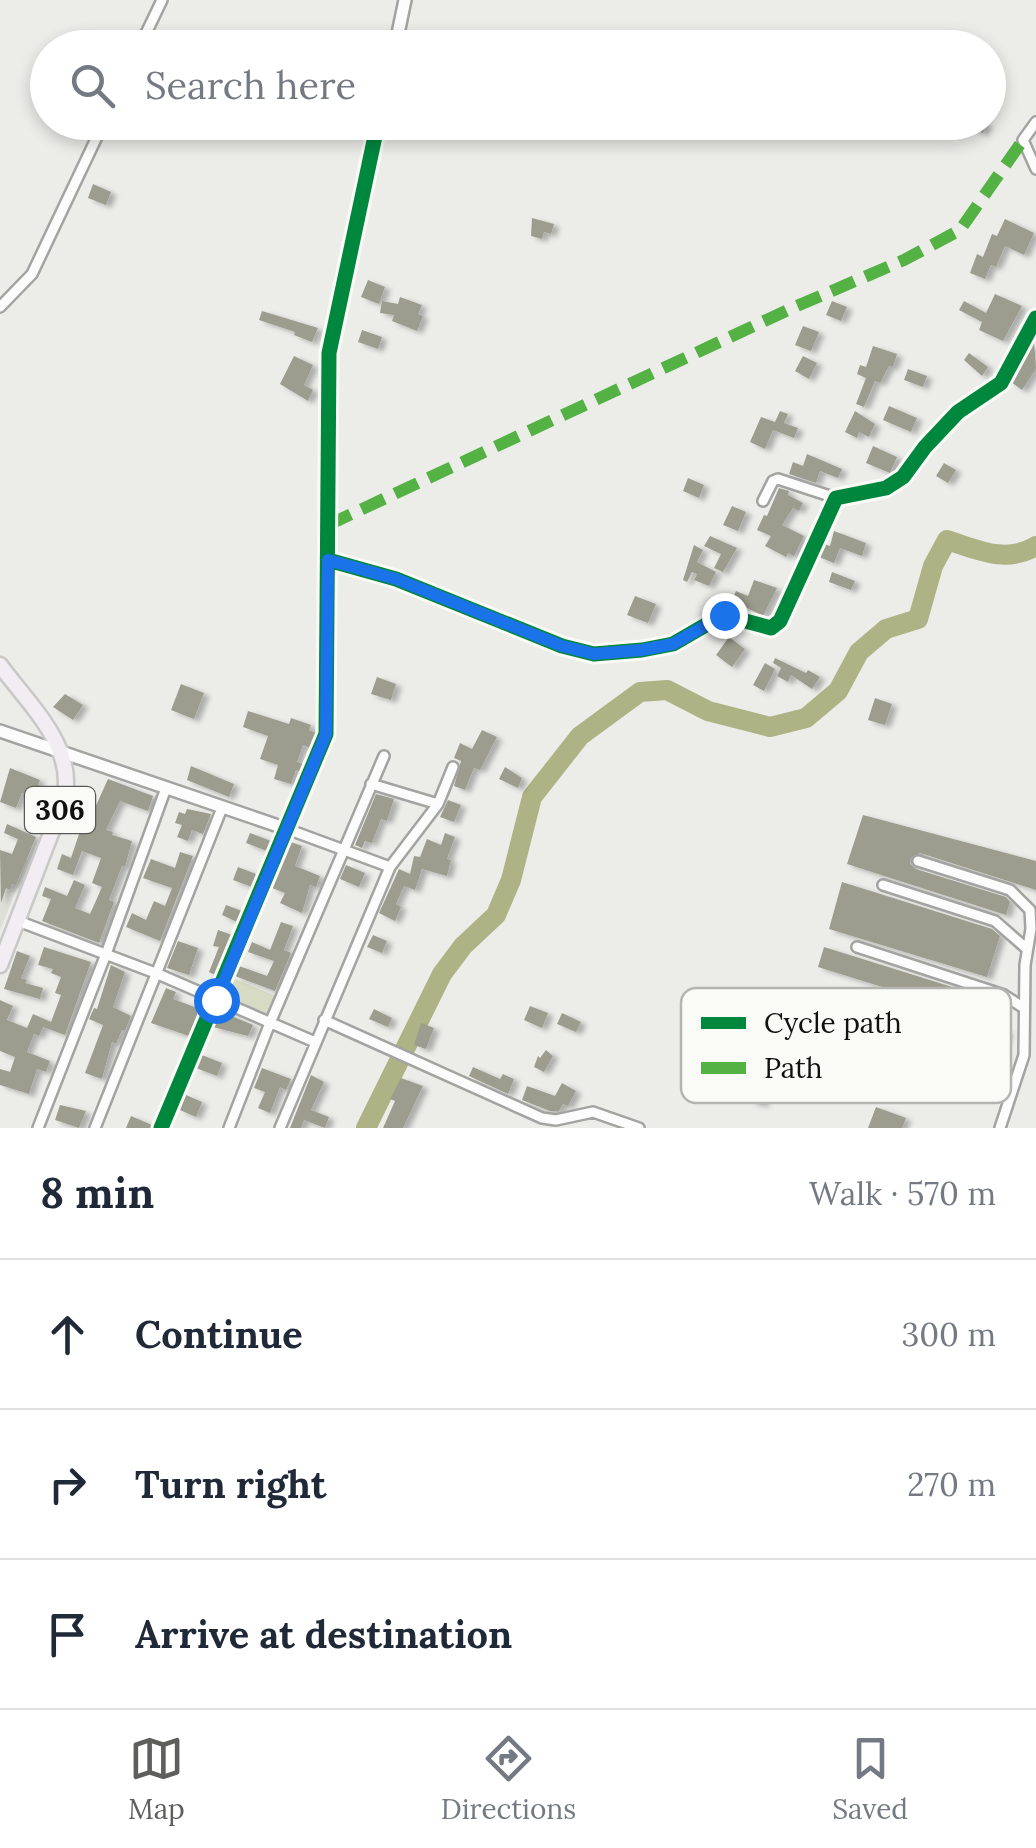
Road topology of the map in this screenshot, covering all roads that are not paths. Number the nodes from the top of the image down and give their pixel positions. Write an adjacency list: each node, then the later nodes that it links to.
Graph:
1 (162, 0): 3 (street)
2 (405, 0): 4 (street)
3 (148, 30)
4 (399, 30)
5 (1036, 122): 8 (street)
6 (95, 140): 9 (street)
7 (374, 140): 13 (street)
8 (1036, 168)
9 (0, 307)
10 (1036, 318): 11 (street)
11 (836, 498): 12 (street); 13 (street)
12 (763, 501)
13 (328, 560): 23 (street)
14 (0, 665): 16 (main road, 306)
15 (0, 731): 16 (street)
16 (62, 752): 20 (street); 28 (main road, 306)
17 (384, 756): 19 (street)
18 (454, 767): 21 (street)
19 (371, 784): 21 (street); 24 (street)
20 (166, 788): 22 (street); 31 (street)
21 (438, 804): 26 (street)
22 (222, 808): 23 (street); 33 (street)
23 (288, 830): 24 (street); 35 (street)
24 (343, 849): 26 (street); 39 (street)
25 (918, 861): 30 (street)
26 (390, 867): 38 (street)
27 (883, 885): 30 (street)
28 (18, 921): 31 (street); 32 (main road, 306)
29 (857, 947): 34 (street)
30 (1027, 949): 37 (street)
31 (106, 954): 33 (street); 45 (street)
32 (0, 965)
33 (158, 974): 35 (street); 46 (street)
34 (983, 988)
35 (216, 1000): 39 (street); 47 (street)
36 (1011, 1000): 37 (street)
37 (1024, 1008): 41 (street)
38 (324, 1020): 40 (street); 50 (street)
39 (270, 1022): 40 (street); 48 (street)
40 (315, 1042): 49 (street)
41 (1024, 1056): 42 (street); 43 (street)
42 (1036, 1058)
43 (1011, 1095)
44 (1008, 1103): 51 (street)
45 (38, 1128)
46 (94, 1128)
47 (161, 1128)
48 (229, 1128)
49 (280, 1128)
50 (639, 1128)
51 (1000, 1128)

